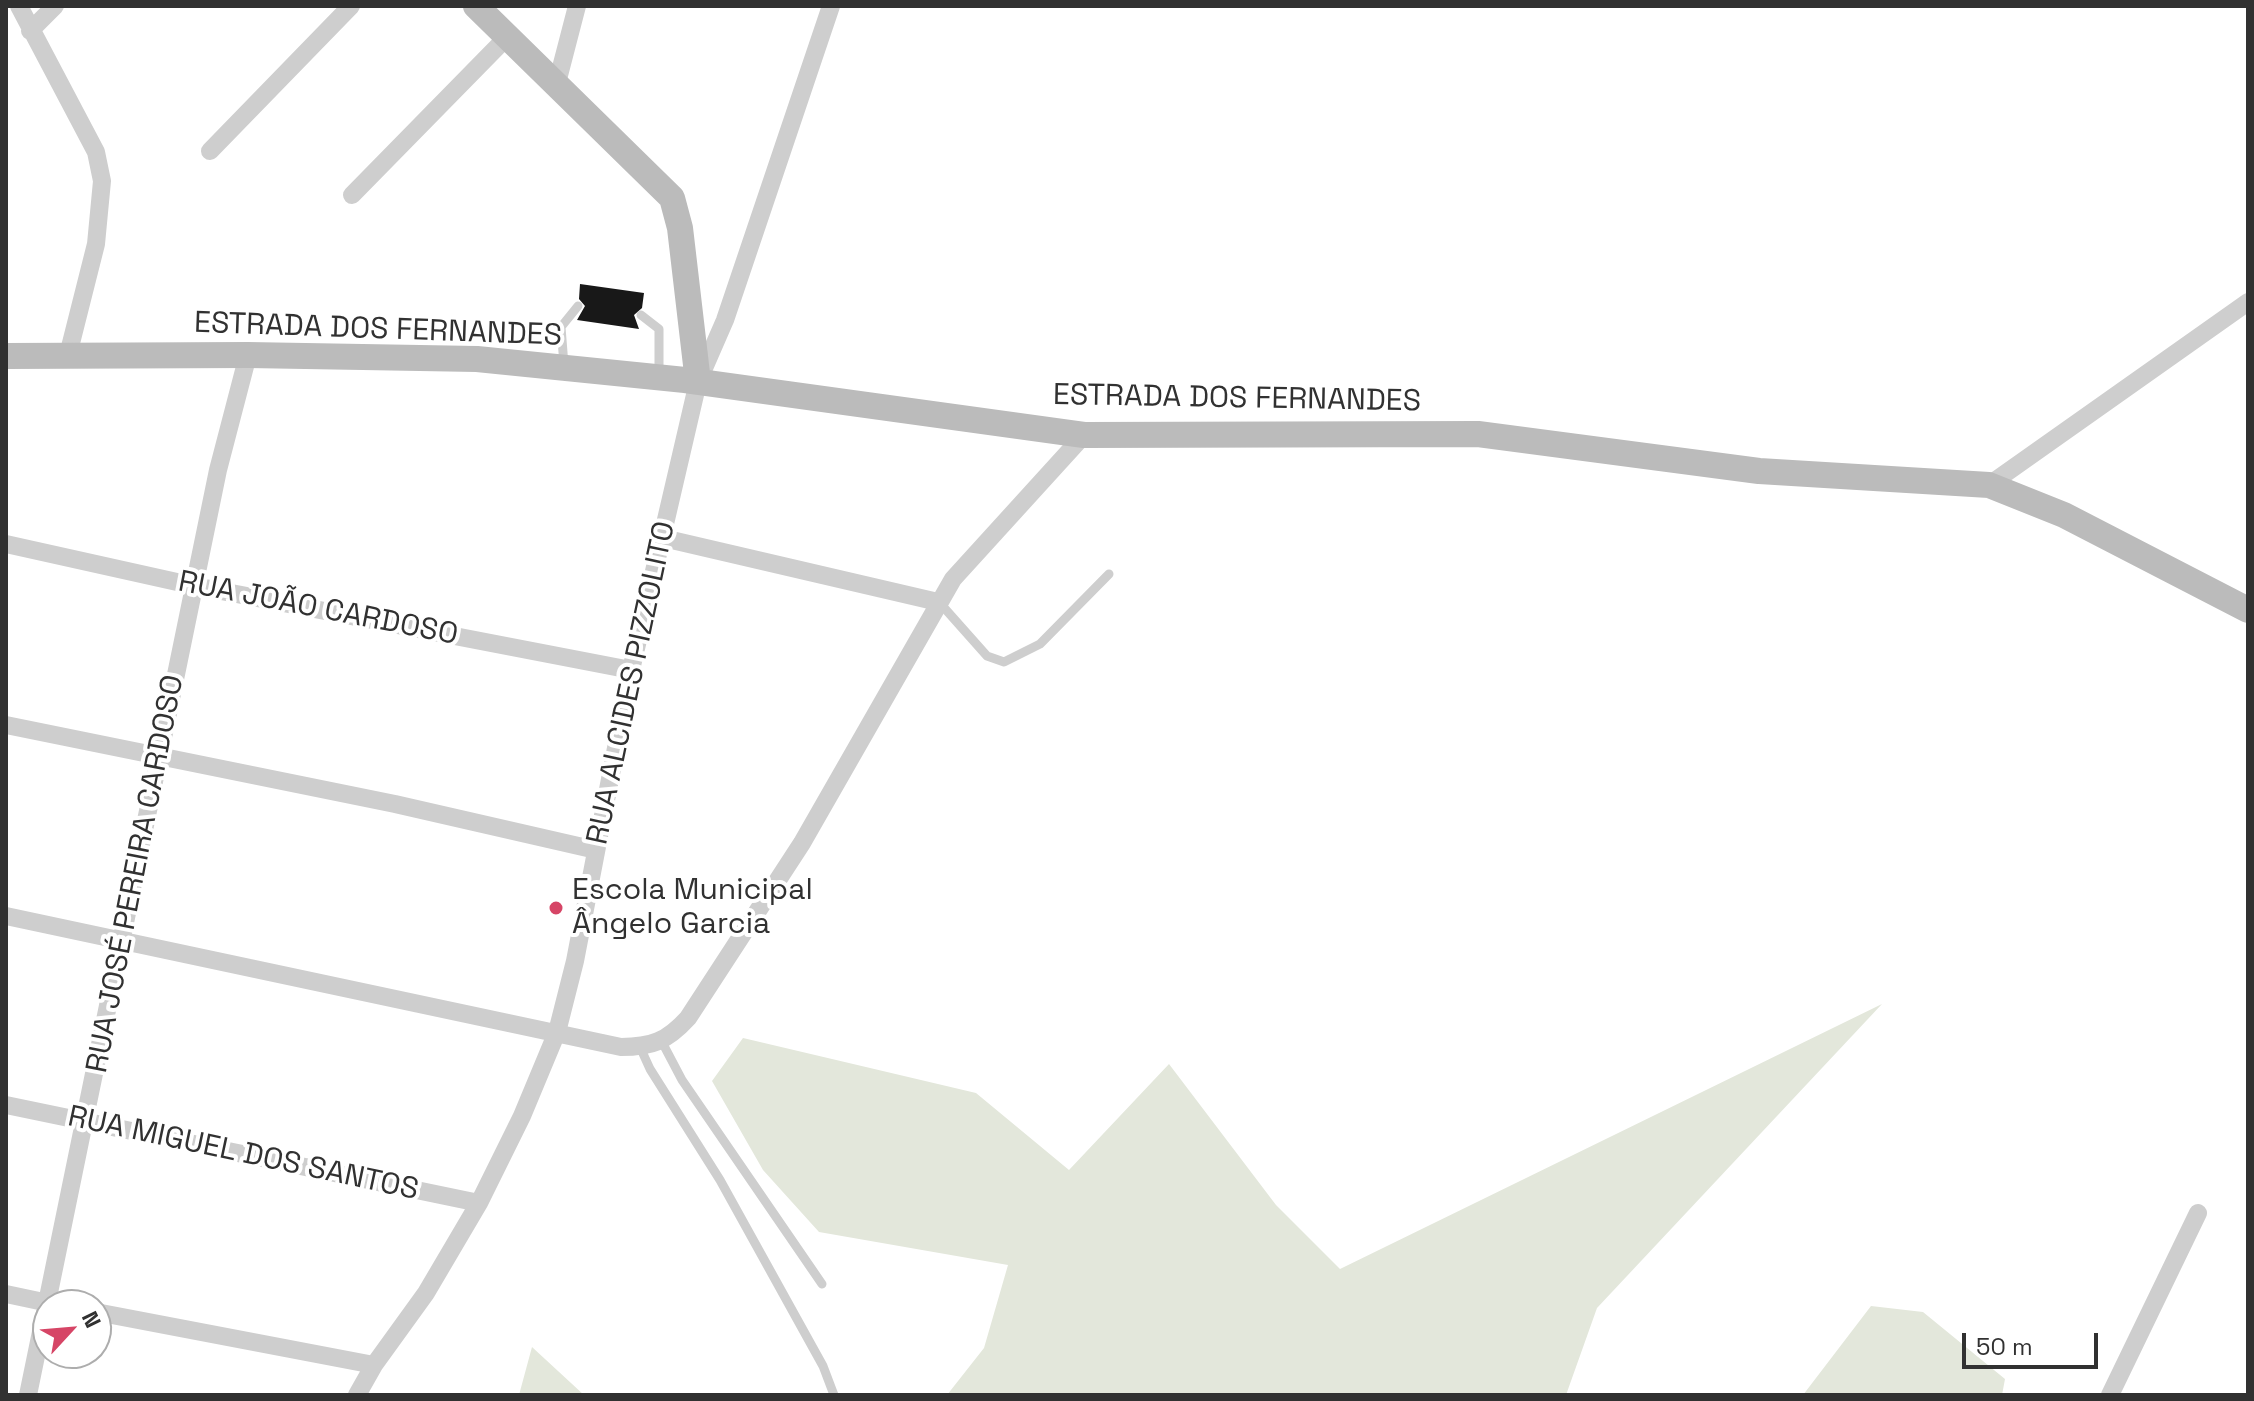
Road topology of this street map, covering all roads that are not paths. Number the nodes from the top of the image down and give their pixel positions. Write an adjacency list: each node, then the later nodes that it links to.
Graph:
1 (19, 6): 7 (street)
2 (55, 6): 7 (street)
3 (351, 6): 10 (street)
4 (476, 6): 8 (main road)
5 (577, 6): 9 (street)
6 (831, 6): 20 (street, RUA ALCIDES PIZZOLITO)
7 (30, 31): 15 (street)
8 (507, 37): 9 (main road); 11 (street)
9 (557, 83): 20 (main road)
10 (210, 151)
11 (352, 195)
12 (2248, 302): 22 (street)
13 (578, 306): 18 (lane)
14 (641, 315): 19 (lane)
15 (68, 355): 16 (main road, ESTRADA DOS FERNANDES); 17 (main road, ESTRADA DOS FERNANDES)
16 (248, 355): 18 (main road, ESTRADA DOS FERNANDES); 26 (street, RUA JOSÉ PEREIRA CARDOSO)
17 (6, 356)
18 (565, 367): 19 (main road, ESTRADA DOS FERNANDES)
19 (659, 377): 20 (main road, ESTRADA DOS FERNANDES)
20 (698, 382): 21 (main road, ESTRADA DOS FERNANDES); 23 (street, RUA ALCIDES PIZZOLITO)
21 (1084, 435): 22 (main road, ESTRADA DOS FERNANDES); 27 (street)
22 (1989, 485): 28 (main road, ESTRADA DOS FERNANDES)
23 (663, 538): 27 (street); 29 (street, RUA ALCIDES PIZZOLITO)
24 (6, 544): 26 (street, RUA JOÃO CARDOSO)
25 (1109, 574): 27 (lane)
26 (195, 586): 29 (street, RUA JOÃO CARDOSO); 31 (street, RUA JOSÉ PEREIRA CARDOSO)
27 (938, 602): 36 (street)
28 (2248, 610)
29 (631, 670): 32 (street, RUA ALCIDES PIZZOLITO)
30 (6, 725): 31 (street)
31 (159, 755): 32 (street); 34 (street, RUA JOSÉ PEREIRA CARDOSO)
32 (596, 850): 35 (street, RUA ALCIDES PIZZOLITO)
33 (6, 916): 34 (street)
34 (121, 940): 35 (street); 39 (street, RUA JOSÉ PEREIRA CARDOSO)
35 (557, 1032): 37 (street); 40 (street, RUA ALCIDES PIZZOLITO)
36 (662, 1042): 37 (street); 42 (lane)
37 (640, 1047): 51 (lane)
38 (6, 1105): 39 (street, RUA MIGUEL DOS SANTOS)
39 (86, 1121): 40 (street, RUA MIGUEL DOS SANTOS); 43 (street, RUA JOSÉ PEREIRA CARDOSO)
40 (479, 1203): 47 (street, RUA ALCIDES PIZZOLITO)
41 (2198, 1213): 52 (street)
42 (822, 1284)
43 (56, 1289)
44 (6, 1294): 45 (street)
45 (32, 1300)
46 (112, 1315): 47 (street)
47 (374, 1365): 50 (street, RUA ALCIDES PIZZOLITO)
48 (35, 1369): 49 (street, RUA JOSÉ PEREIRA CARDOSO)
49 (28, 1395)
50 (357, 1395)
51 (834, 1395)
52 (2110, 1395)

